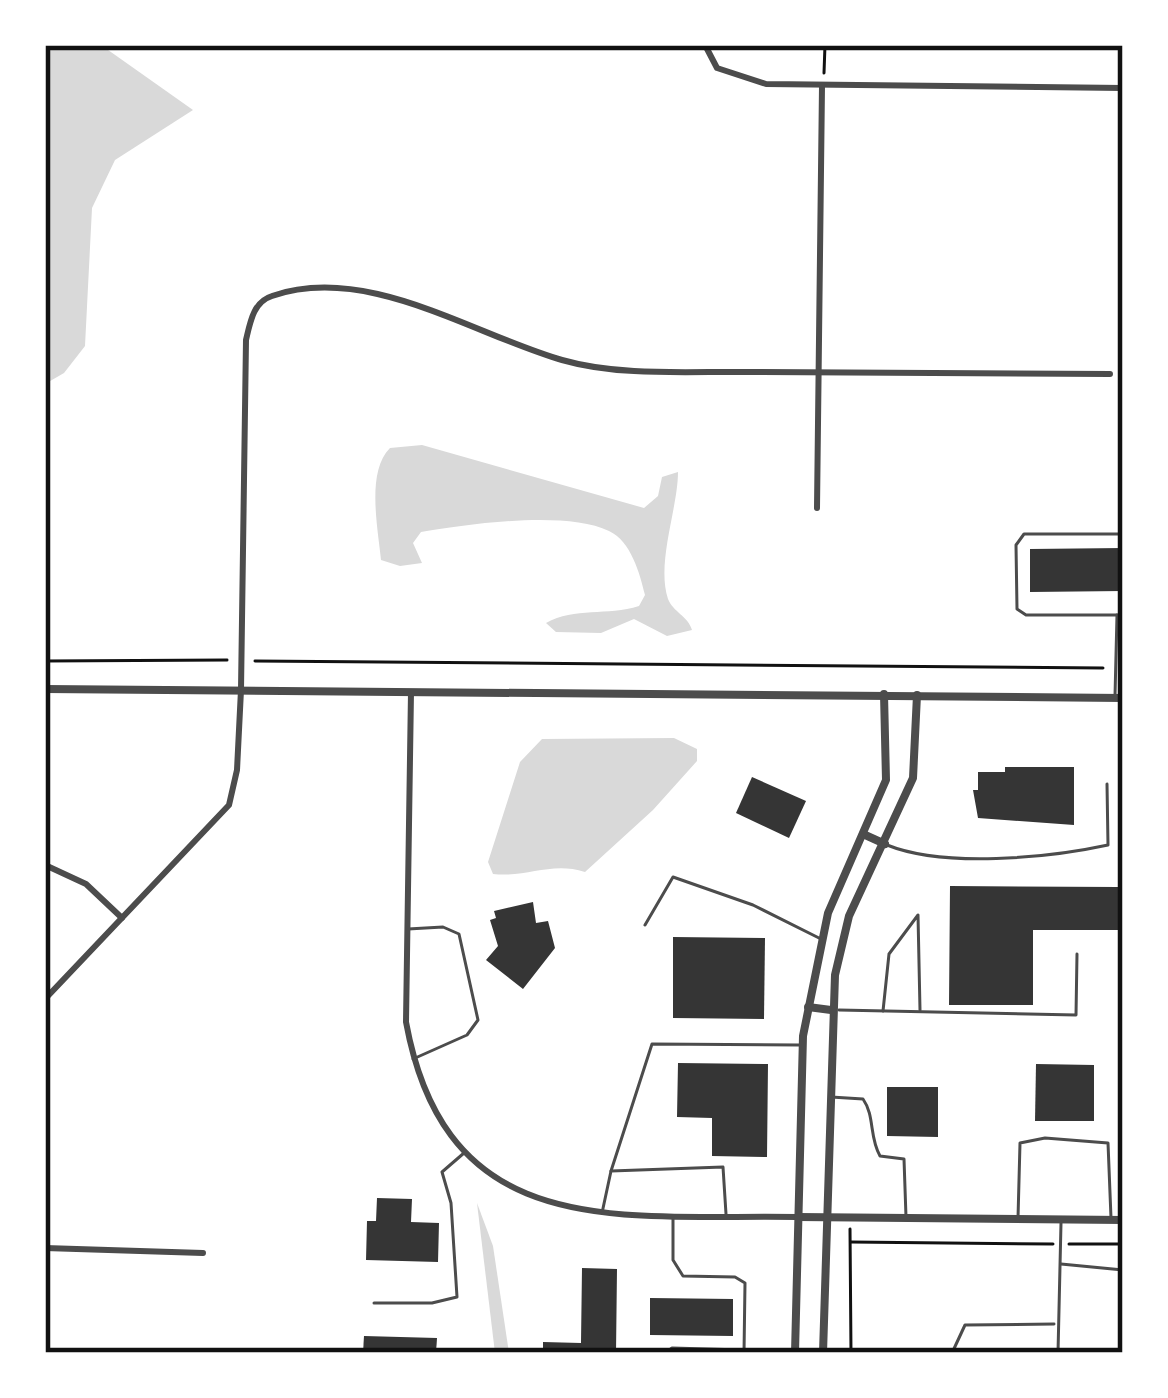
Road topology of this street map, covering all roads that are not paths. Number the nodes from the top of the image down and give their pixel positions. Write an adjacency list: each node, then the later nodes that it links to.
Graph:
1 (705, 45): 2 (street)
2 (822, 86): 3 (street); 4 (street)
3 (1123, 88)
4 (817, 373): 5 (street); 6 (street); 10 (street)
5 (1110, 374)
6 (817, 508)
7 (1123, 534): 8 (lane)
8 (1120, 615): 14 (lane)
9 (45, 689): 10 (street)
10 (241, 690): 11 (street); 19 (street)
11 (411, 692): 12 (street); 21 (street)
12 (884, 694): 13 (street); 16 (street)
13 (917, 695): 14 (street); 17 (street)
14 (1119, 698)
15 (1107, 784): 17 (lane)
16 (863, 834): 17 (street); 22 (street)
17 (886, 844): 26 (street)
18 (45, 865): 19 (street)
19 (122, 919): 24 (street)
20 (645, 925): 22 (lane)
21 (406, 930): 30 (street); 30 (lane)
22 (820, 939): 25 (street)
23 (1077, 954): 28 (lane)
24 (45, 999)
25 (808, 1007): 26 (street); 29 (street)
26 (831, 1010): 27 (lane); 31 (street)
27 (883, 1011): 28 (lane); 28 (lane)
28 (920, 1012)
29 (803, 1045): 33 (lane); 37 (street)
30 (413, 1059): 32 (street)
31 (830, 1097): 38 (street); 39 (lane)
32 (468, 1155): 34 (street); 48 (lane)
33 (611, 1171): 34 (lane); 36 (lane)
34 (602, 1214): 35 (street)
35 (674, 1215): 36 (street); 50 (lane)
36 (726, 1216): 37 (street)
37 (798, 1216): 38 (street); 52 (street)
38 (826, 1217): 39 (street); 53 (street)
39 (906, 1218): 40 (street)
40 (1018, 1219): 41 (street); 42 (lane)
41 (1061, 1219): 42 (street); 46 (lane)
42 (1111, 1220): 43 (street)
43 (1123, 1220)
44 (45, 1248): 45 (street)
45 (203, 1252)
46 (1059, 1264): 47 (lane); 49 (lane)
47 (1123, 1270)
48 (374, 1303)
49 (1056, 1324): 54 (lane); 55 (lane)
50 (744, 1352): 51 (lane)
51 (665, 1353)
52 (795, 1353)
53 (823, 1353)
54 (952, 1353)
55 (1058, 1353)

